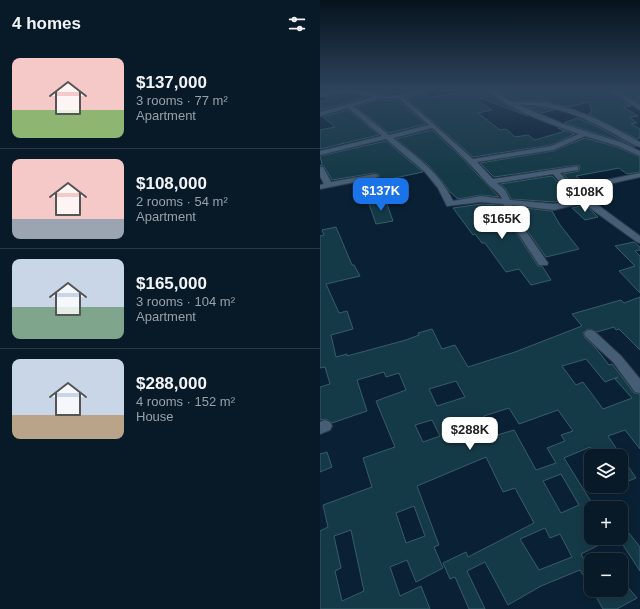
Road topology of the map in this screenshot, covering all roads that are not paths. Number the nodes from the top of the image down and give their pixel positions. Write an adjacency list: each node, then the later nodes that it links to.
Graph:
1 (364, 117): 7 (street)
2 (424, 117): 5 (street)
3 (545, 117): 6 (street)
4 (587, 117): 8 (street)
5 (434, 126): 7 (street); 11 (street)
6 (584, 134): 10 (street); 11 (street)
7 (389, 136): 9 (street); 22 (street)
8 (640, 145)
9 (320, 153)
10 (640, 154)
11 (472, 161): 17 (street)
12 (575, 168): 14 (street)
13 (320, 169): 18 (street)
14 (555, 172): 17 (street); 20 (street)
15 (640, 175): 20 (street)
16 (375, 176): 18 (street)
17 (490, 182): 22 (street)
18 (329, 186): 19 (street)
19 (320, 187)
20 (571, 190): 21 (street)
21 (585, 200): 22 (street); 23 (street)
22 (508, 203): 24 (street)
23 (640, 240)
24 (543, 263)
25 (590, 334): 26 (street)
26 (640, 388)

